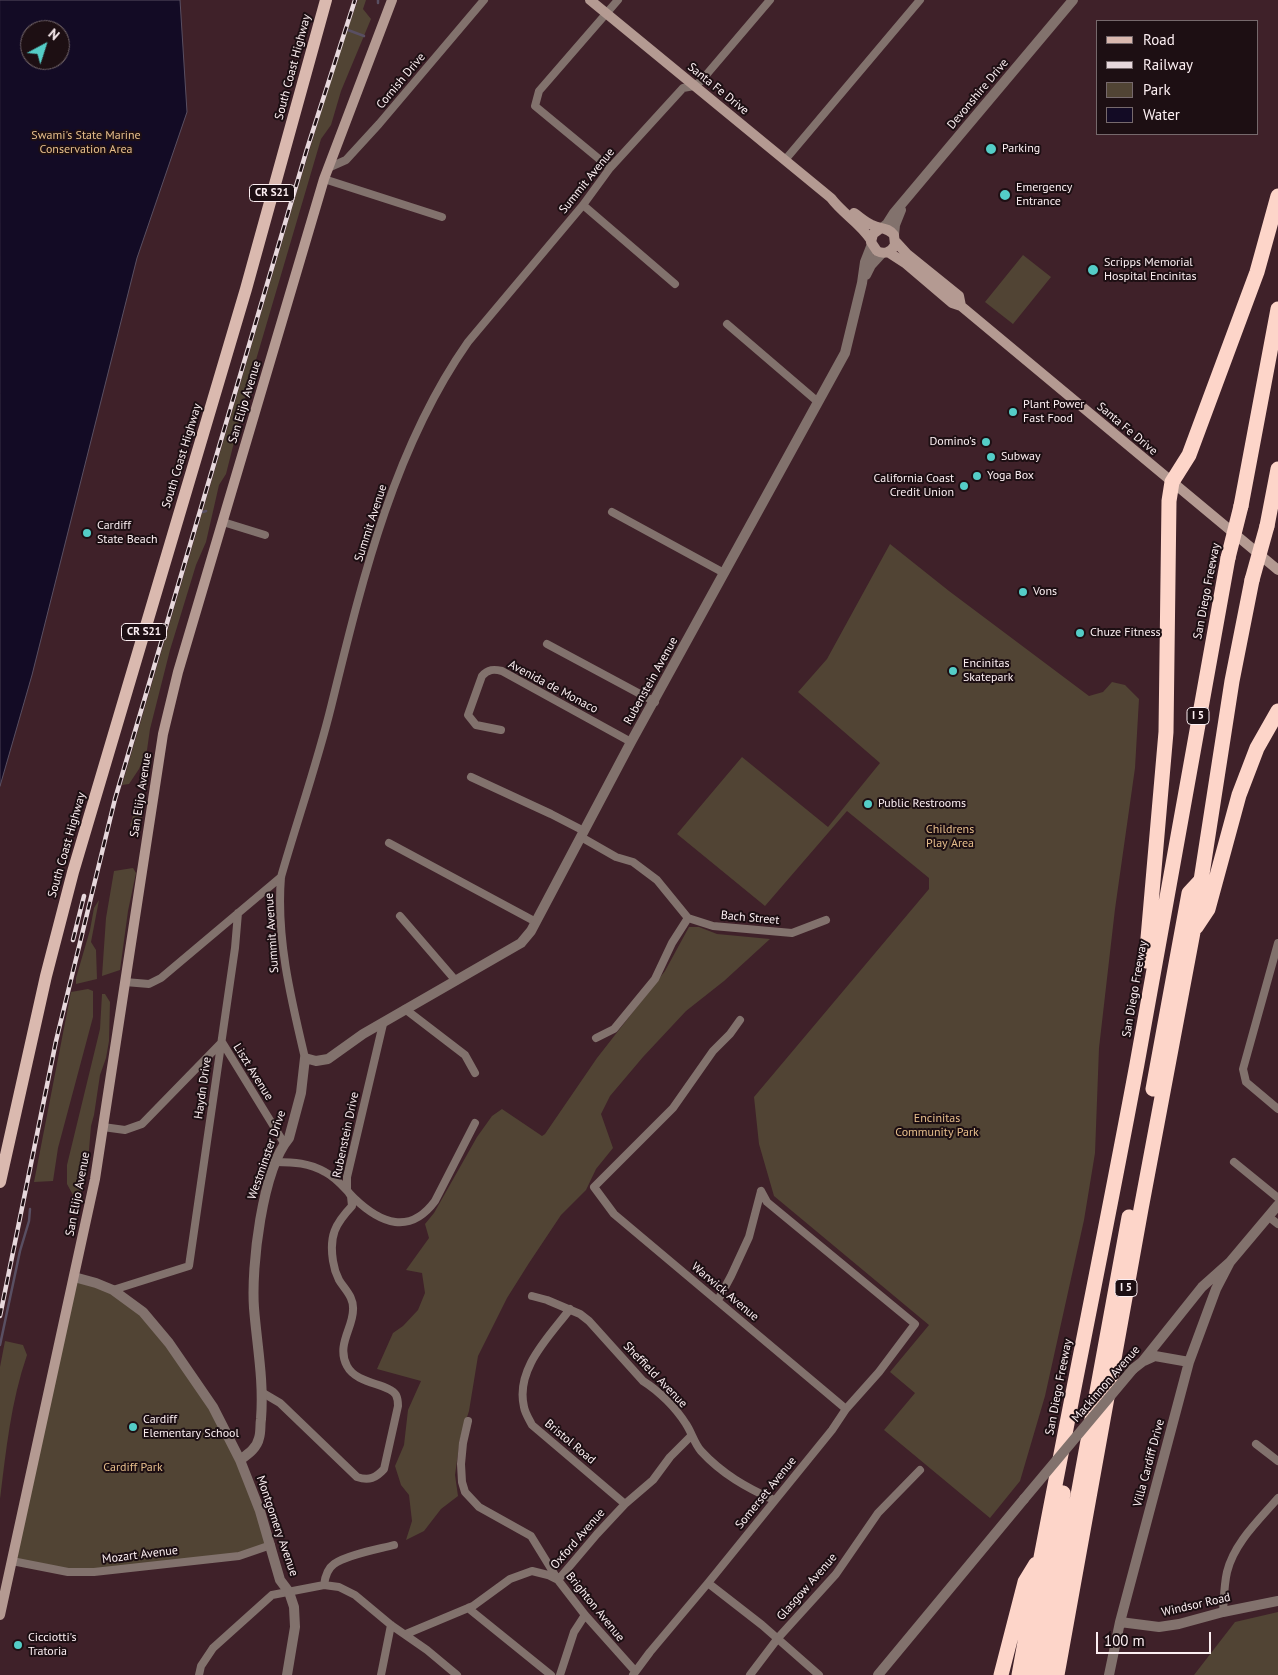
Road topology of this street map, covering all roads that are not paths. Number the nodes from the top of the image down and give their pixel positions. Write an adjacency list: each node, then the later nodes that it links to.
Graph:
1 (326, 0): 71 (main road, South Coast Highway / CR S21)
2 (392, 0): 12 (main road, San Elijo Avenue)
3 (484, 0): 12 (street, Cornish Drive)
4 (590, 0): 9 (main road, Santa Fe Drive)
5 (618, 0): 9 (street)
6 (770, 0): 10 (street, Summit Avenue)
7 (920, 0): 11 (street)
8 (1073, 0): 17 (street, Devonshire Drive)
9 (606, 14): 10 (main road, Santa Fe Drive); 13 (street)
10 (694, 86): 11 (main road, Santa Fe Drive); 13 (street, Summit Avenue)
11 (785, 160): 16 (main road, Santa Fe Drive)
12 (328, 168): 14 (main road, San Elijo Avenue)
13 (610, 168): 18 (street, Summit Avenue)
14 (324, 179): 19 (street); 33 (main road, San Elijo Avenue)
15 (1278, 196): 31 (highway)
16 (831, 198): 20 (main road, Santa Fe Drive); 22 (main road, Santa Fe Drive)
17 (902, 204): 20 (street, Devonshire Drive); 21 (street, Devonshire Drive)
18 (583, 205): 25 (street); 46 (street, Summit Avenue)
19 (442, 218)
20 (881, 228): 21 (main road); 22 (main road)
21 (895, 238): 23 (main road); 26 (main road, Santa Fe Drive)
22 (871, 242): 23 (main road); 24 (street, Rubenstein Avenue)
23 (885, 253): 24 (street, Rubenstein Avenue); 26 (main road, Santa Fe Drive)
24 (862, 283): 29 (street, Rubenstein Avenue)
25 (675, 284)
26 (961, 306): 31 (main road, Santa Fe Drive)
27 (1278, 309): 45 (highway, San Diego Freeway / I 5, bridge)
28 (727, 324): 29 (street)
29 (818, 402): 36 (street, Rubenstein Avenue)
30 (1278, 469): 47 (highway, I 5, bridge)
31 (1172, 482): 35 (main road, Santa Fe Drive); 63 (highway)
32 (612, 512): 36 (street)
33 (223, 522): 34 (street); 56 (main road, San Elijo Avenue)
34 (265, 535)
35 (1278, 570)
36 (724, 573): 38 (street, Rubenstein Avenue)
37 (547, 644): 38 (street)
38 (655, 702): 41 (street, Rubenstein Avenue)
39 (1278, 711): 53 (highway)
40 (501, 730): 41 (street, Avenida de Monaco)
41 (631, 742): 43 (street, Rubenstein Avenue)
42 (471, 777): 43 (street)
43 (583, 834): 50 (street); 52 (street, Rubenstein Avenue)
44 (389, 843): 52 (street)
45 (1170, 875): 63 (highway, San Diego Freeway / I 5); 127 (highway)
46 (281, 877): 48 (street); 62 (street, Summit Avenue)
47 (1202, 879): 53 (highway, I 5); 128 (highway)
48 (238, 913): 56 (street); 61 (street, Haydn Drive)
49 (400, 916): 55 (street)
50 (688, 918): 51 (street, Bach Street); 60 (street)
51 (826, 920)
52 (536, 922): 55 (street, Rubenstein Avenue)
53 (1193, 932): 113 (highway, I 5)
54 (1278, 943): 65 (street)
55 (456, 980): 57 (street, Rubenstein Avenue)
56 (125, 982): 67 (main road, San Elijo Avenue)
57 (406, 1009): 59 (street, Rubenstein Avenue); 64 (street)
58 (740, 1020): 81 (street, Warwick Avenue)
59 (383, 1024): 62 (street); 72 (street, Rubenstein Drive)
60 (596, 1038)
61 (222, 1042): 67 (street, Liszt Avenue); 68 (street, Liszt Avenue); 79 (street, Haydn Drive)
62 (304, 1058): 68 (street, Westminster Drive)
63 (1137, 1062): 98 (highway, San Diego Freeway / I 5)
64 (475, 1073)
65 (1278, 1109)
66 (475, 1123): 72 (street)
67 (103, 1127): 78 (main road, San Elijo Avenue)
68 (284, 1143): 69 (street, Westminster Drive)
69 (276, 1162): 72 (street); 85 (street, Westminster Drive)
70 (1234, 1162): 73 (street)
71 (0, 1182)
72 (346, 1190): 85 (street, Rubenstein Drive)
73 (1278, 1198)
74 (1278, 1205): 75 (street, Mackinnon Avenue)
75 (1269, 1217): 76 (street); 77 (street, Mackinnon Avenue)
76 (1278, 1224)
77 (1230, 1262): 83 (street, Mackinnon Avenue); 84 (street, Villa Cardiff Drive)
78 (74, 1277): 79 (street, Montgomery Avenue); 99 (main road, San Elijo Avenue)
79 (112, 1290): 90 (street, Montgomery Avenue)
80 (532, 1296): 82 (street, Sheffield Avenue)
81 (718, 1300): 86 (street, Warwick Avenue); 86 (street, Somerset Avenue)
82 (570, 1309): 88 (street, Sheffield Avenue); 95 (street, Bristol Road)
83 (1142, 1362): 84 (street); 124 (street, Mackinnon Avenue, bridge)
84 (1188, 1362): 109 (street, Villa Cardiff Drive)
85 (263, 1393): 90 (street, Westminster Drive)
86 (846, 1409): 94 (street, Somerset Avenue)
87 (468, 1421): 100 (street, Brighton Avenue)
88 (691, 1436): 94 (street, Sheffield Avenue); 95 (street, Oxford Avenue)
89 (1256, 1444): 91 (street)
90 (240, 1460): 97 (street, Montgomery Avenue)
91 (1278, 1461)
92 (920, 1470): 112 (street, Glasgow Avenue)
93 (1278, 1498): 106 (street)
94 (774, 1500): 101 (street, Somerset Avenue)
95 (625, 1504): 100 (street, Oxford Avenue)
96 (394, 1544): 102 (street)
97 (271, 1545): 99 (street, Mozart Avenue); 103 (street, Montgomery Avenue)
98 (1041, 1556): 125 (highway); 126 (highway, San Diego Freeway / I 5)
99 (12, 1561): 107 (main road, San Elijo Avenue)
100 (558, 1580): 105 (street, Oxford Avenue); 108 (street, Brighton Avenue)
101 (708, 1583): 112 (street); 115 (street, Somerset Avenue)
102 (324, 1585): 103 (street); 110 (street)
103 (289, 1592): 116 (street); 117 (street, Montgomery Avenue)
104 (1278, 1601): 106 (street, Windsor Road)
105 (468, 1608): 111 (street, Oxford Avenue); 120 (street)
106 (1223, 1612): 109 (street, Windsor Road)
107 (0, 1615)
108 (585, 1615): 114 (street); 115 (street, Brighton Avenue)
109 (1120, 1622): 131 (street, Villa Cardiff Drive)
110 (391, 1625): 111 (street); 118 (street)
111 (406, 1634): 119 (street)
112 (778, 1638): 122 (street, Glasgow Avenue); 123 (street)
113 (1063, 1643): 129 (highway, I 5); 130 (highway)
114 (566, 1660): 120 (street); 121 (street)
115 (634, 1673)
116 (199, 1675)
117 (288, 1675)
118 (381, 1675)
119 (457, 1675)
120 (551, 1675)
121 (560, 1675)
122 (750, 1675)
123 (819, 1675)
124 (878, 1675)
125 (1001, 1675)
126 (1020, 1675)
127 (1031, 1675)
128 (1044, 1675)
129 (1057, 1675)
130 (1061, 1675)
131 (1109, 1675)

